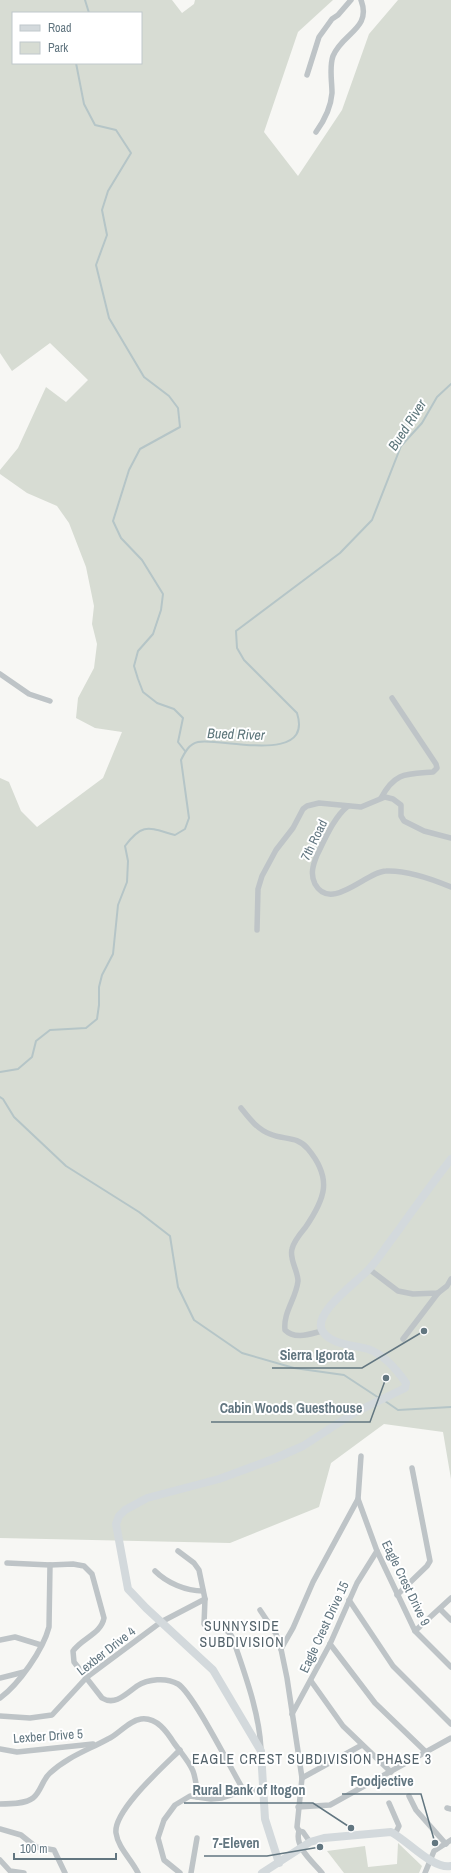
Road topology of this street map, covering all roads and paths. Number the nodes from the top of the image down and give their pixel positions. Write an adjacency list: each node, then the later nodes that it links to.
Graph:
1 (351, 0): 3 (street)
2 (362, 0): 4 (street)
3 (307, 75)
4 (316, 132)
5 (0, 674): 7 (street)
6 (392, 698): 8 (street)
7 (50, 701)
8 (381, 798): 9 (street); 10 (street)
9 (348, 806): 11 (street, 7th Road); 12 (street)
10 (451, 838)
11 (451, 888)
12 (257, 930)
13 (240, 1108): 18 (street)
14 (451, 1159): 15 (main road)
15 (369, 1269): 17 (street); 18 (main road)
16 (451, 1279): 17 (street)
17 (438, 1293): 19 (street)
18 (322, 1331): 36 (main road)
19 (403, 1339)
20 (361, 1456): 22 (street)
21 (412, 1468): 29 (street)
22 (358, 1498): 24 (street, Eagle Crest Drive 9); 41 (street)
23 (178, 1551): 28 (street)
24 (377, 1551): 29 (street, Eagle Crest Drive 9); 32 (street, Eagle Crest Drive 15)
25 (7, 1563): 26 (street)
26 (50, 1565): 40 (street); 44 (street)
27 (155, 1571): 28 (street)
28 (203, 1591): 31 (street)
29 (397, 1595): 37 (street, Eagle Crest Drive 9)
30 (451, 1598): 33 (street)
31 (205, 1599): 36 (street, Lexber Drive 4); 56 (street)
32 (349, 1600): 39 (street, Eagle Crest Drive 15); 50 (street)
33 (440, 1609): 35 (street); 37 (street)
34 (260, 1610): 41 (street)
35 (451, 1620)
36 (161, 1622): 44 (street, Lexber Drive 4); 56 (main road)
37 (415, 1631): 42 (street, Eagle Crest Drive 9)
38 (0, 1640): 40 (street)
39 (330, 1644): 46 (street, Eagle Crest Drive 15); 57 (street)
40 (41, 1645): 43 (street)
41 (281, 1650): 48 (street)
42 (451, 1668)
43 (24, 1672): 45 (street); 47 (street)
44 (87, 1677): 49 (street, Lexber Drive 4); 61 (street)
45 (0, 1678)
46 (311, 1681): 48 (street, Eagle Crest Drive 15); 53 (street)
47 (0, 1698)
48 (292, 1714): 59 (street)
49 (0, 1716)
50 (451, 1724)
51 (451, 1738): 57 (street)
52 (98, 1744): 54 (street, Lexber Drive 5); 55 (street, Lexber Drive 5); 65 (street, Lexber Drive 5)
53 (362, 1745): 58 (street); 59 (street)
54 (0, 1749)
55 (180, 1750): 63 (street, Lexber Drive 5); 81 (street)
56 (261, 1751): 60 (main road)
57 (426, 1752): 58 (street)
58 (391, 1772): 66 (street)
59 (302, 1778): 66 (street)
60 (263, 1790): 61 (street); 76 (main road)
61 (244, 1791): 63 (street)
62 (409, 1796): 72 (street)
63 (197, 1797): 82 (street)
64 (389, 1803): 69 (street)
65 (0, 1804)
66 (298, 1807): 68 (street)
67 (0, 1829): 80 (street)
68 (299, 1831): 71 (street); 73 (street)
69 (395, 1834): 71 (main road); 75 (main road)
70 (197, 1838): 83 (street)
71 (310, 1842): 73 (main road)
72 (448, 1842): 75 (street)
73 (301, 1847): 76 (main road); 84 (street)
74 (0, 1860): 79 (street)
75 (430, 1860): 77 (main road); 85 (street)
76 (279, 1863): 78 (main road)
77 (451, 1866)
78 (265, 1872)
79 (24, 1873)
80 (65, 1873)
81 (138, 1873)
82 (180, 1873)
83 (191, 1873)
84 (322, 1873)
85 (425, 1873)

